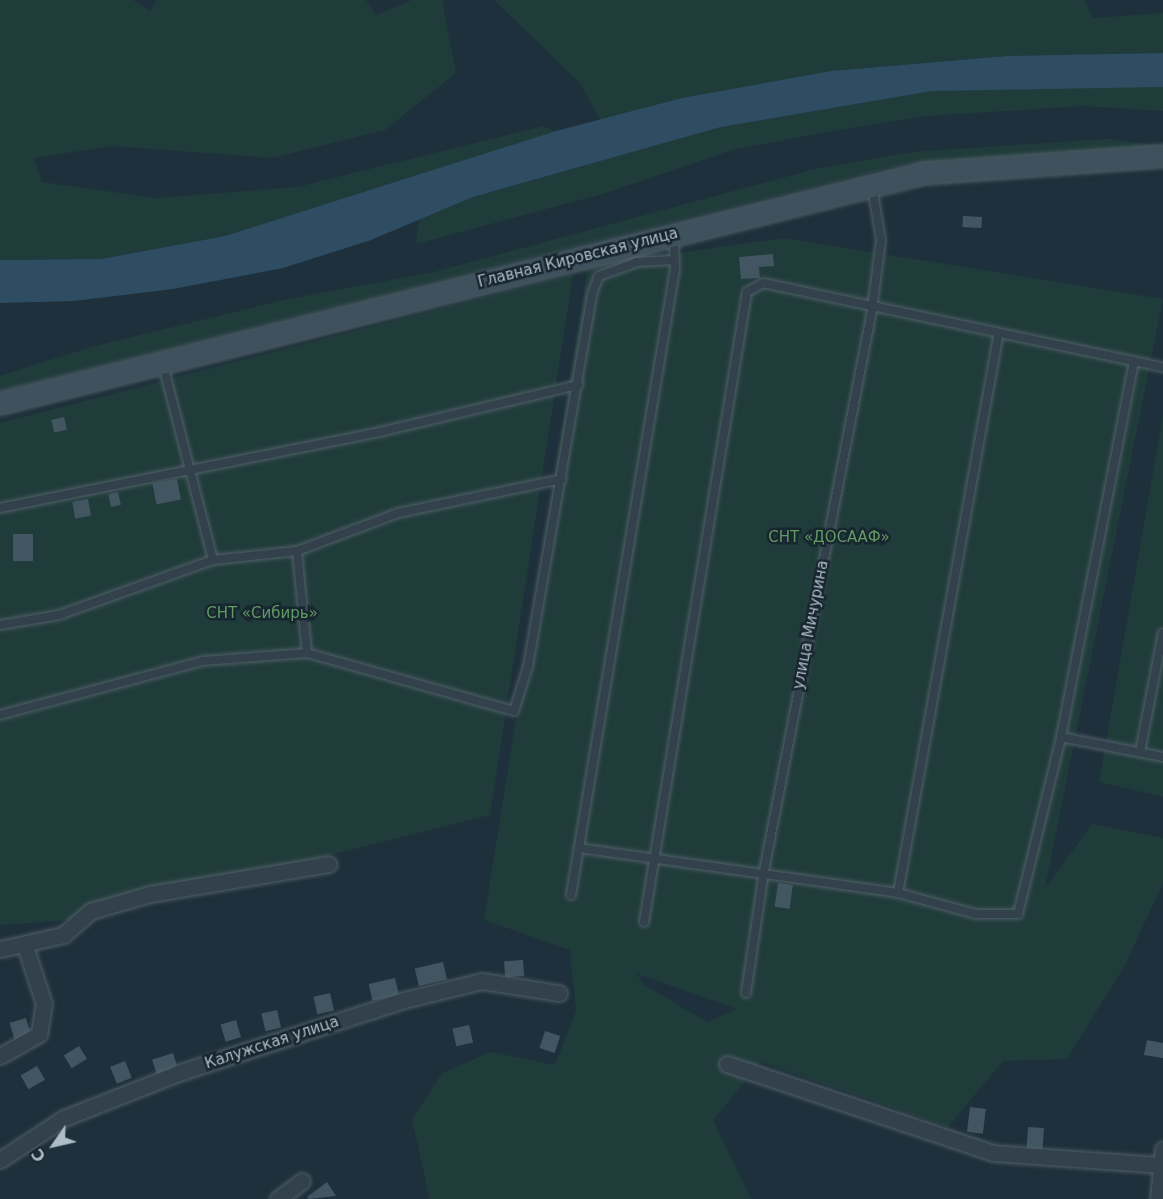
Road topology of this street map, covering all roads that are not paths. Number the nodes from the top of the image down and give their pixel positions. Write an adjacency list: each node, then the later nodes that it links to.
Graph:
1 (1163, 156): 2 (main road, Главная Кировская улица)
2 (872, 185): 3 (main road, Главная Кировская улица); 5 (lane, улица Мичурина)
3 (674, 234): 4 (lane); 7 (main road, Главная Кировская улица)
4 (674, 260): 10 (lane); 24 (lane)
5 (872, 310): 6 (lane); 25 (lane); 27 (lane, улица Мичурина)
6 (998, 336): 8 (lane); 28 (lane)
7 (162, 360): 11 (main road, Главная Кировская улица); 12 (lane)
8 (1134, 361): 9 (lane); 21 (lane)
9 (1163, 367)
10 (578, 385): 12 (lane); 13 (lane)
11 (0, 403)
12 (190, 471): 14 (lane); 16 (lane)
13 (562, 479): 15 (lane); 19 (lane)
14 (0, 508)
15 (297, 551): 16 (lane); 19 (lane)
16 (213, 560): 17 (lane)
17 (0, 625)
18 (1163, 633): 22 (lane)
19 (307, 652): 20 (lane)
20 (0, 715)
21 (1061, 737): 22 (lane); 28 (lane)
22 (1140, 753): 23 (lane)
23 (1163, 757)
24 (579, 848): 25 (lane); 29 (lane)
25 (651, 854): 27 (lane); 30 (lane)
26 (329, 864): 31 (street)
27 (764, 871): 28 (lane); 34 (lane, улица Мичурина)
28 (898, 892)
29 (571, 895)
30 (644, 922)
31 (25, 946): 32 (street); 35 (street)
32 (0, 949)
33 (559, 993): 38 (street, Калужская улица)
34 (746, 993)
35 (0, 1056)
36 (727, 1064): 39 (street)
37 (1163, 1149): 39 (street)
38 (0, 1160)
39 (1159, 1164): 42 (street)
40 (302, 1181): 41 (street)
41 (278, 1199)
42 (1158, 1199)

